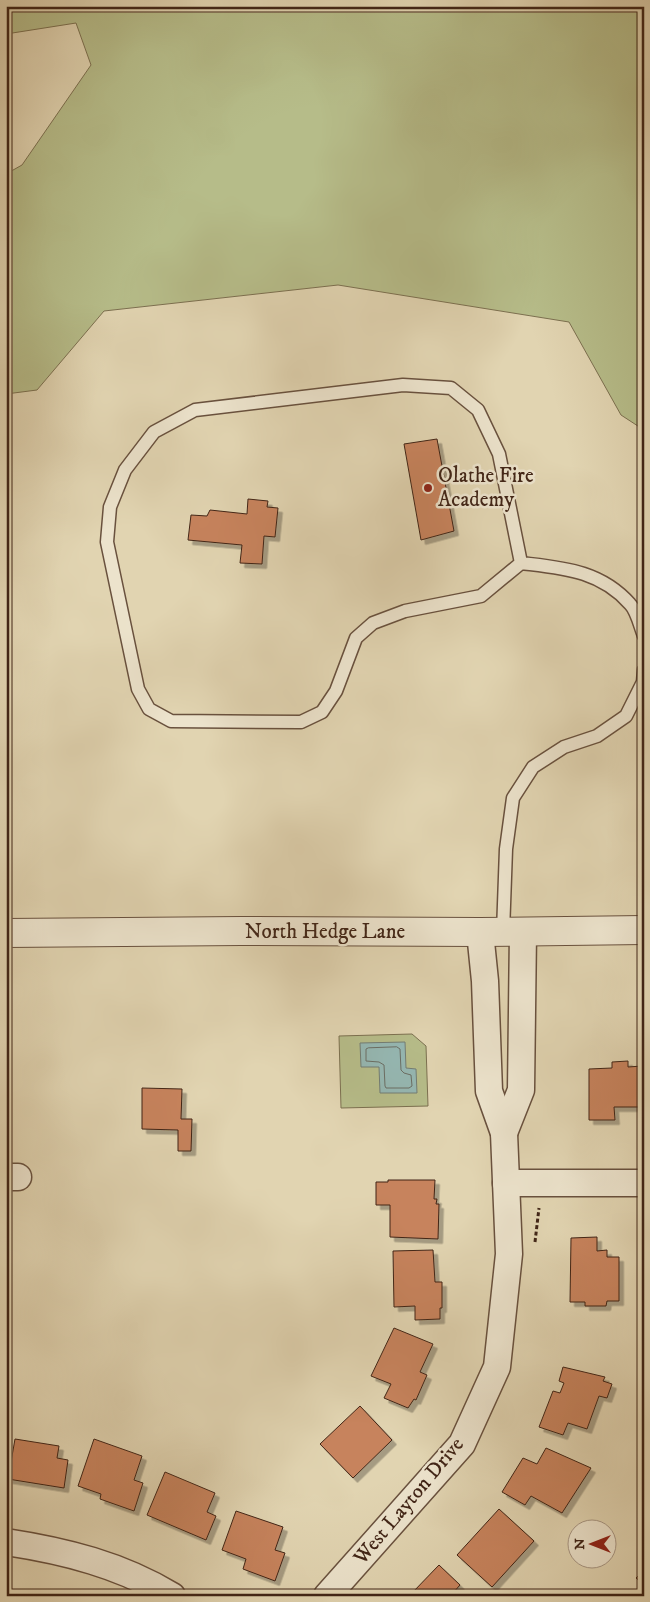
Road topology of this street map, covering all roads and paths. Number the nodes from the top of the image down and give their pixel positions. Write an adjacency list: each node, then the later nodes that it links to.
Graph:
1 (521, 562): 1 (lane); 2 (lane)
2 (644, 636)
3 (644, 670): 5 (lane)
4 (644, 930): 5 (street, North Hedge Lane)
5 (502, 932): 6 (street, North Hedge Lane); 7 (street, West Layton Drive); 7 (street, West Layton Drive)
6 (6, 933)
7 (504, 1133): 8 (street, West Layton Drive)
8 (506, 1183): 9 (street); 12 (street, West Layton Drive)
9 (644, 1183)
10 (6, 1542): 11 (street)
11 (172, 1596)
12 (327, 1596)

